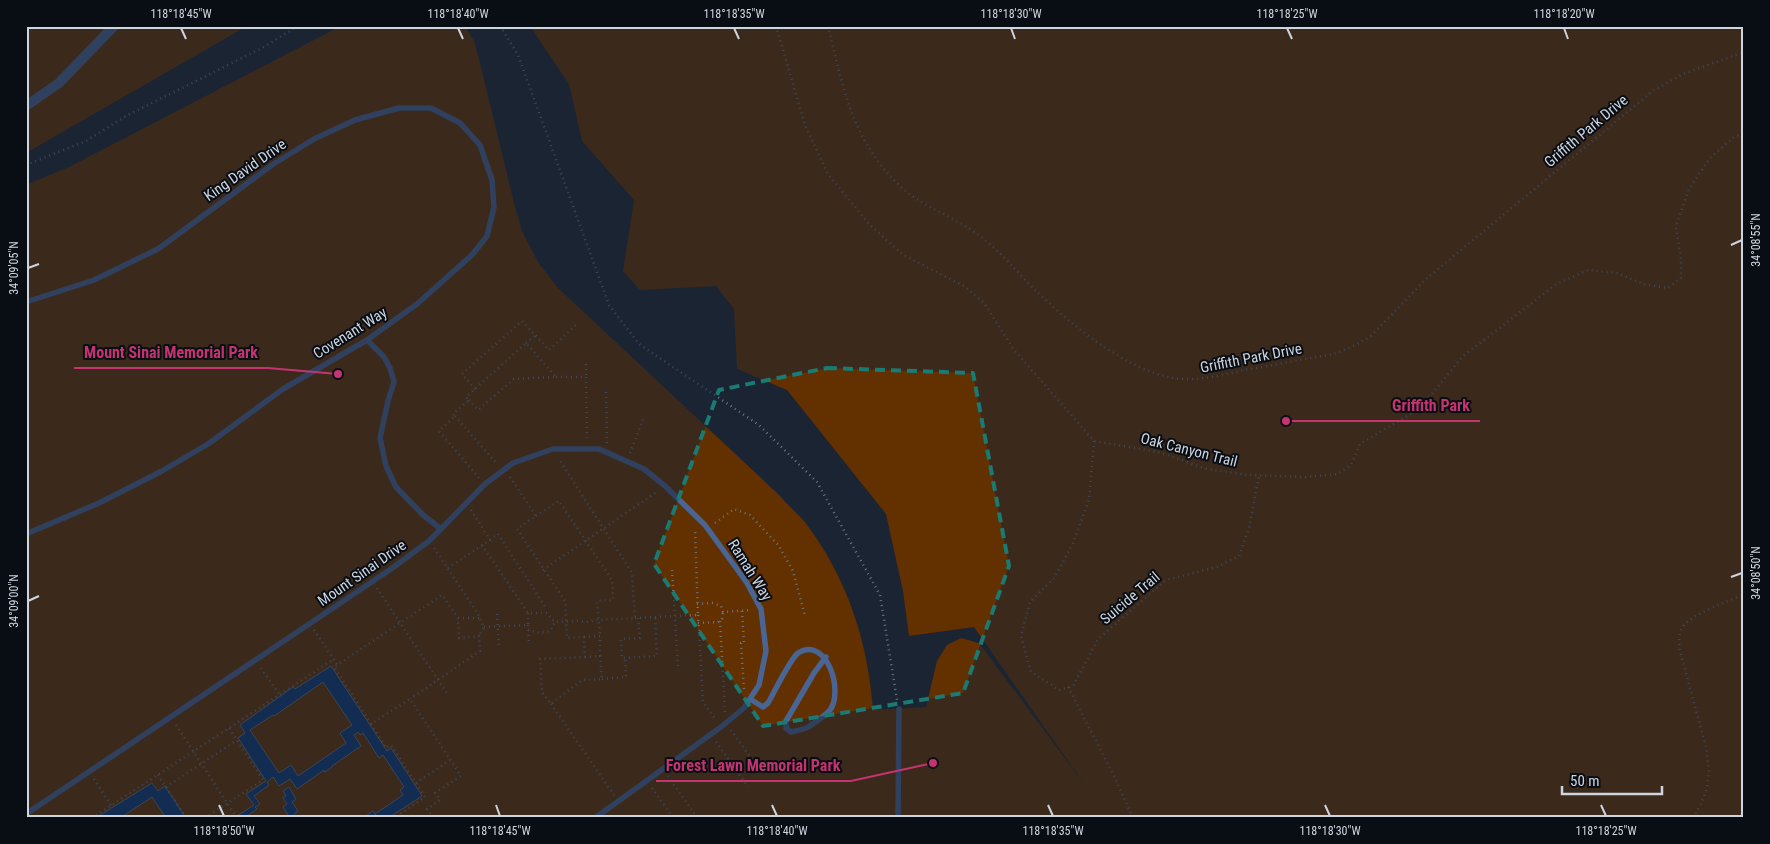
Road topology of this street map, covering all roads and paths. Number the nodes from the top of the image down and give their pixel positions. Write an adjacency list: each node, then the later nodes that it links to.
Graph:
1 (114, 26): 7 (street)
2 (298, 26): 10 (path)
3 (500, 26): 95 (path)
4 (776, 26): 24 (path)
5 (828, 26): 6 (path, Griffith Park Drive)
6 (1744, 52)
7 (26, 106)
8 (1744, 132): 30 (path, Oak Canyon Trail)
9 (480, 145): 11 (lane, King David Drive); 14 (lane, Covenant Way)
10 (26, 165)
11 (26, 302)
12 (577, 324): 13 (path)
13 (535, 336): 15 (path); 19 (path)
14 (367, 340): 36 (lane); 39 (lane, Covenant Way)
15 (526, 343): 17 (path); 19 (path)
16 (586, 364): 18 (path)
17 (556, 377): 18 (path); 21 (path)
18 (586, 377): 26 (path)
19 (475, 389): 21 (path)
20 (606, 392): 27 (path)
21 (469, 400): 22 (path)
22 (455, 416): 29 (path); 31 (path)
23 (644, 417): 28 (path)
24 (1094, 441): 30 (path, Oak Canyon Trail); 89 (path)
25 (553, 449): 26 (lane, Mount Sinai Drive); 29 (lane, Mount Sinai Drive); 37 (path)
26 (586, 449): 27 (lane, Mount Sinai Drive)
27 (607, 453): 28 (lane, Mount Sinai Drive)
28 (626, 461): 32 (lane, Mount Sinai Drive)
29 (504, 471): 31 (lane, Mount Sinai Drive); 35 (path)
30 (1259, 476): 89 (path, Suicide Trail)
31 (485, 484): 33 (lane, Mount Sinai Drive)
32 (665, 486): 34 (lane, Mount Sinai Drive); 37 (path)
33 (466, 503): 36 (lane, Mount Sinai Drive); 40 (path)
34 (695, 515): 38 (lane, Mount Sinai Drive); 49 (path)
35 (536, 516): 42 (path); 45 (path)
36 (441, 529): 41 (lane, Mount Sinai Drive)
37 (603, 529): 42 (path); 62 (path)
38 (708, 529): 51 (lane, Ramah Way); 58 (path)
39 (26, 534)
40 (490, 540): 43 (path); 50 (path)
41 (429, 541): 44 (path); 47 (lane, Mount Sinai Drive)
42 (586, 541): 45 (path); 63 (path)
43 (482, 545): 44 (path); 54 (path)
44 (447, 568): 61 (path)
45 (543, 570): 66 (path)
46 (672, 570): 57 (path)
47 (374, 581): 67 (path); 69 (lane, Mount Sinai Drive)
48 (1744, 594): 128 (path)
49 (697, 604): 53 (path); 56 (path)
50 (546, 608)
51 (761, 609): 52 (path); 93 (lane, Ramah Way)
52 (742, 611): 53 (path); 93 (path)
53 (722, 612): 64 (path)
54 (528, 613): 65 (path); 70 (path)
55 (497, 614): 71 (path)
56 (698, 615): 57 (path); 68 (path)
57 (675, 616): 59 (path); 86 (path)
58 (805, 616)
59 (655, 617): 62 (path); 82 (path)
60 (458, 618): 61 (path); 67 (path); 74 (path)
61 (480, 618): 72 (path)
62 (636, 618): 63 (path); 82 (path)
63 (599, 621): 66 (path); 75 (path)
64 (720, 621): 68 (path); 98 (path)
65 (555, 622): 66 (path); 73 (path)
66 (566, 622): 76 (path)
67 (400, 623): 85 (path); 87 (path)
68 (698, 623): 98 (path)
69 (310, 624): 83 (path); 84 (lane, Mount Sinai Drive)
70 (528, 625): 71 (path); 73 (path)
71 (498, 626): 72 (path); 78 (path)
72 (484, 627): 74 (path)
73 (528, 630): 77 (path)
74 (479, 636): 87 (path)
75 (600, 636): 76 (path); 79 (path)
76 (584, 637): 80 (path)
77 (529, 644)
78 (499, 646)
79 (600, 656): 80 (path); 88 (path)
80 (585, 657): 94 (path)
81 (826, 657): 81 (lane); 93 (lane)
82 (625, 658): 88 (path)
83 (334, 659): 85 (path); 91 (path)
84 (256, 660): 91 (path); 96 (lane, Mount Sinai Drive)
85 (337, 664): 97 (path)
86 (678, 666)
87 (438, 679): 90 (path); 92 (path)
88 (602, 679): 94 (path)
89 (1068, 687): 127 (path)
90 (447, 693)
91 (279, 695): 99 (path)
92 (410, 699): 97 (path); 103 (path)
93 (750, 699): 98 (lane, Ramah Way)
94 (551, 704): 113 (path)
95 (899, 709): 126 (lane)
96 (171, 717): 102 (path); 107 (lane, Mount Sinai Drive)
97 (371, 724): 110 (path)
98 (724, 725): 100 (lane, Ramah Way); 104 (path)
99 (229, 728): 101 (path); 102 (path)
100 (711, 735): 106 (lane, Ramah Way); 112 (path)
101 (237, 740): 105 (path); 114 (path)
102 (194, 752): 105 (path); 108 (path)
103 (450, 760): 110 (path); 122 (path)
104 (753, 761)
105 (201, 763): 111 (path); 114 (path)
106 (663, 769): 109 (lane, Ramah Way); 125 (path)
107 (89, 772): 115 (path); 116 (lane, Mount Sinai Drive)
108 (158, 775): 111 (path); 115 (path)
109 (647, 780): 113 (lane, Ramah Way); 124 (path)
110 (416, 782): 121 (path)
111 (166, 787): 119 (path)
112 (748, 787)
113 (619, 801): 123 (lane, Ramah Way)
114 (228, 803): 117 (path); 120 (path)
115 (111, 805): 118 (path)
116 (26, 814)
117 (235, 814)
118 (92, 818)
119 (186, 818)
120 (205, 818)
121 (394, 818)
122 (433, 818)
123 (595, 818)
124 (673, 818)
125 (697, 818)
126 (898, 818)
127 (1132, 818)
128 (1692, 818)

